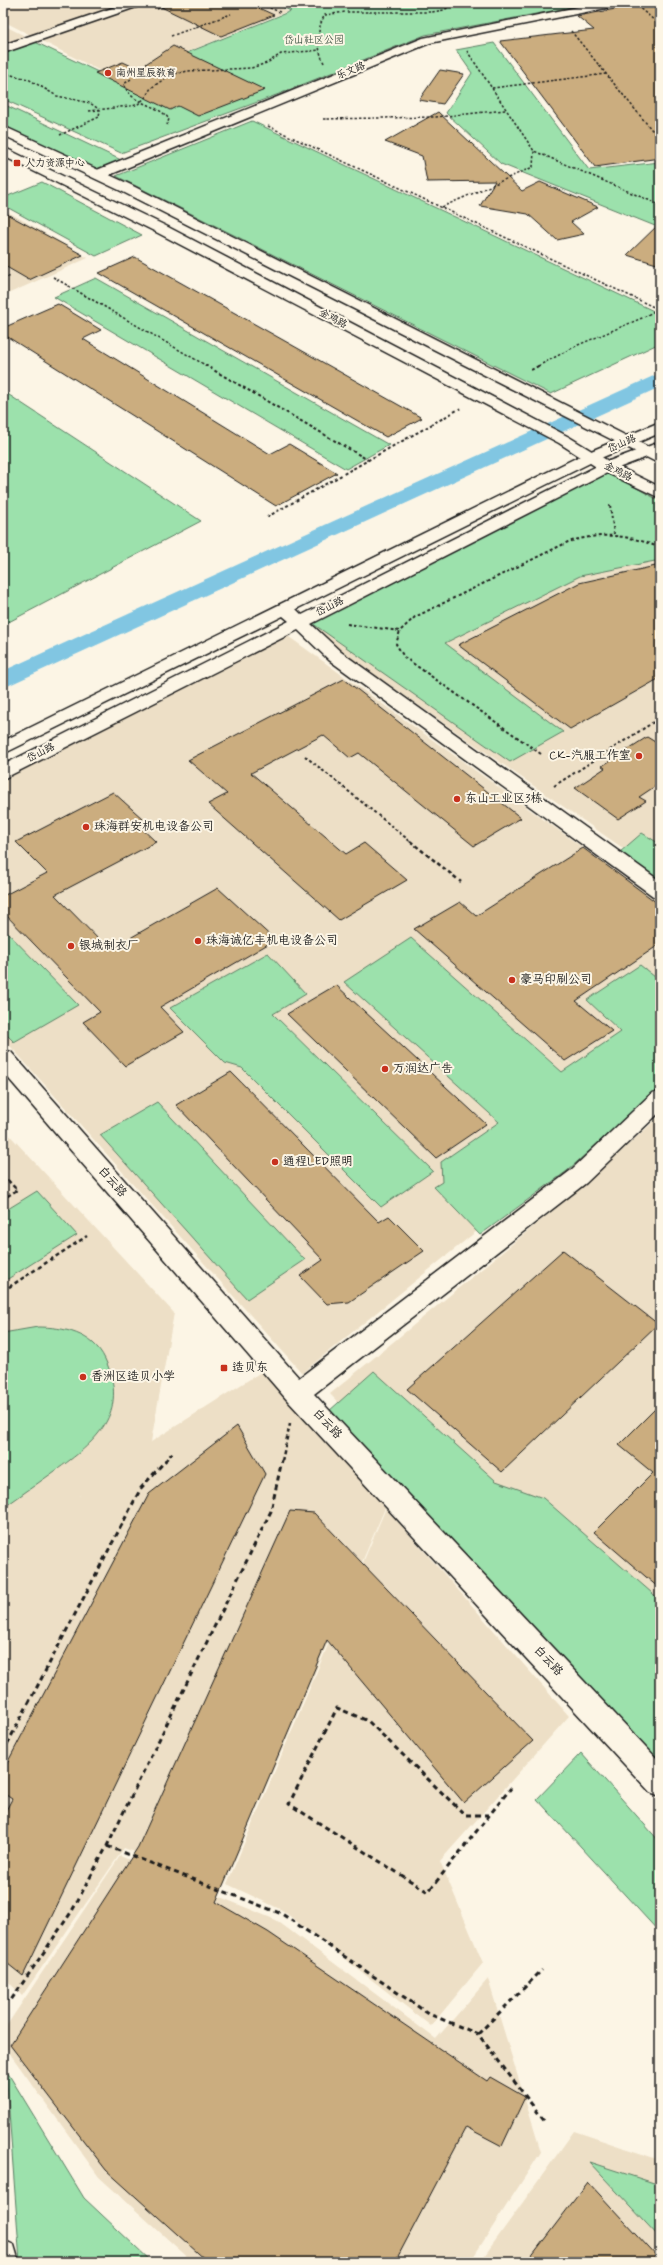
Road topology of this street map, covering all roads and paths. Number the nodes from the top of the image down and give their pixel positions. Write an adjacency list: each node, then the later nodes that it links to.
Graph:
1 (138, 3): 12 (street)
2 (257, 3): 6 (path)
3 (455, 3): 13 (path)
4 (616, 3): 10 (street, 乐文路)
5 (632, 3): 8 (path)
6 (280, 12)
7 (231, 14): 11 (path)
8 (660, 25)
9 (572, 31): 16 (path)
10 (456, 34): 15 (street, 乐文路); 18 (path)
11 (171, 36)
12 (3, 49)
13 (320, 50): 15 (path); 19 (path)
14 (3, 73): 20 (path)
15 (343, 74): 23 (street, 乐文路)
16 (606, 74): 18 (path); 28 (path)
17 (131, 79): 19 (path)
18 (492, 88): 21 (path)
19 (140, 102): 20 (path); 25 (path)
20 (100, 110): 22 (path); 29 (path)
21 (507, 110): 24 (path); 32 (path)
22 (89, 111)
23 (244, 115): 33 (street, 乐文路); 35 (path)
24 (323, 119)
25 (164, 127)
26 (660, 129): 28 (path)
27 (3, 130): 33 (street, 金鸡路)
28 (652, 130): 30 (path)
29 (64, 138)
30 (660, 140)
31 (3, 151): 41 (street, 金鸡路)
32 (534, 151): 34 (path); 35 (path)
33 (97, 175): 40 (street, 金鸡路)
34 (660, 205)
35 (442, 208): 39 (path)
36 (10, 276): 38 (path)
37 (54, 278): 46 (path)
38 (3, 279)
39 (659, 309): 40 (path)
40 (508, 383): 43 (street, 金鸡路)
41 (480, 397): 45 (street, 金鸡路); 46 (path)
42 (660, 427): 43 (street, 岱山路)
43 (627, 442): 44 (street, 金鸡路); 45 (street, 岱山路)
44 (655, 452): 47 (street, 岱山路)
45 (590, 457): 47 (street, 金鸡路); 53 (street, 岱山路)
46 (368, 460): 50 (path)
47 (607, 467): 48 (street, 金鸡路); 54 (street, 岱山路)
48 (660, 493)
49 (610, 505): 51 (path)
50 (267, 517)
51 (614, 534): 52 (path); 56 (path)
52 (660, 548)
53 (285, 608): 54 (street); 58 (street, 岱山路)
54 (300, 622): 61 (street, 岱山路); 62 (street)
55 (346, 624): 56 (path)
56 (400, 631): 59 (path)
57 (660, 718): 62 (path)
58 (3, 748)
59 (541, 754)
60 (305, 756): 63 (path)
61 (3, 773)
62 (534, 799): 64 (street)
63 (461, 882)
64 (660, 891)
65 (3, 1058): 71 (street, 白云路)
66 (660, 1099): 71 (street)
67 (3, 1175): 68 (path)
68 (3, 1199)
69 (87, 1236): 70 (path)
70 (3, 1291)
71 (297, 1393): 74 (street, 白云路); 77 (path)
72 (173, 1452): 73 (path)
73 (3, 1752)
74 (660, 1782)
75 (511, 1788): 76 (path)
76 (489, 1815): 76 (path)
77 (108, 1846): 79 (path); 80 (path)
78 (542, 1970): 80 (path)
79 (3, 1998)
80 (478, 2034): 81 (path)
81 (546, 2123)
82 (3, 2256): 83 (street)
83 (3, 2262)

